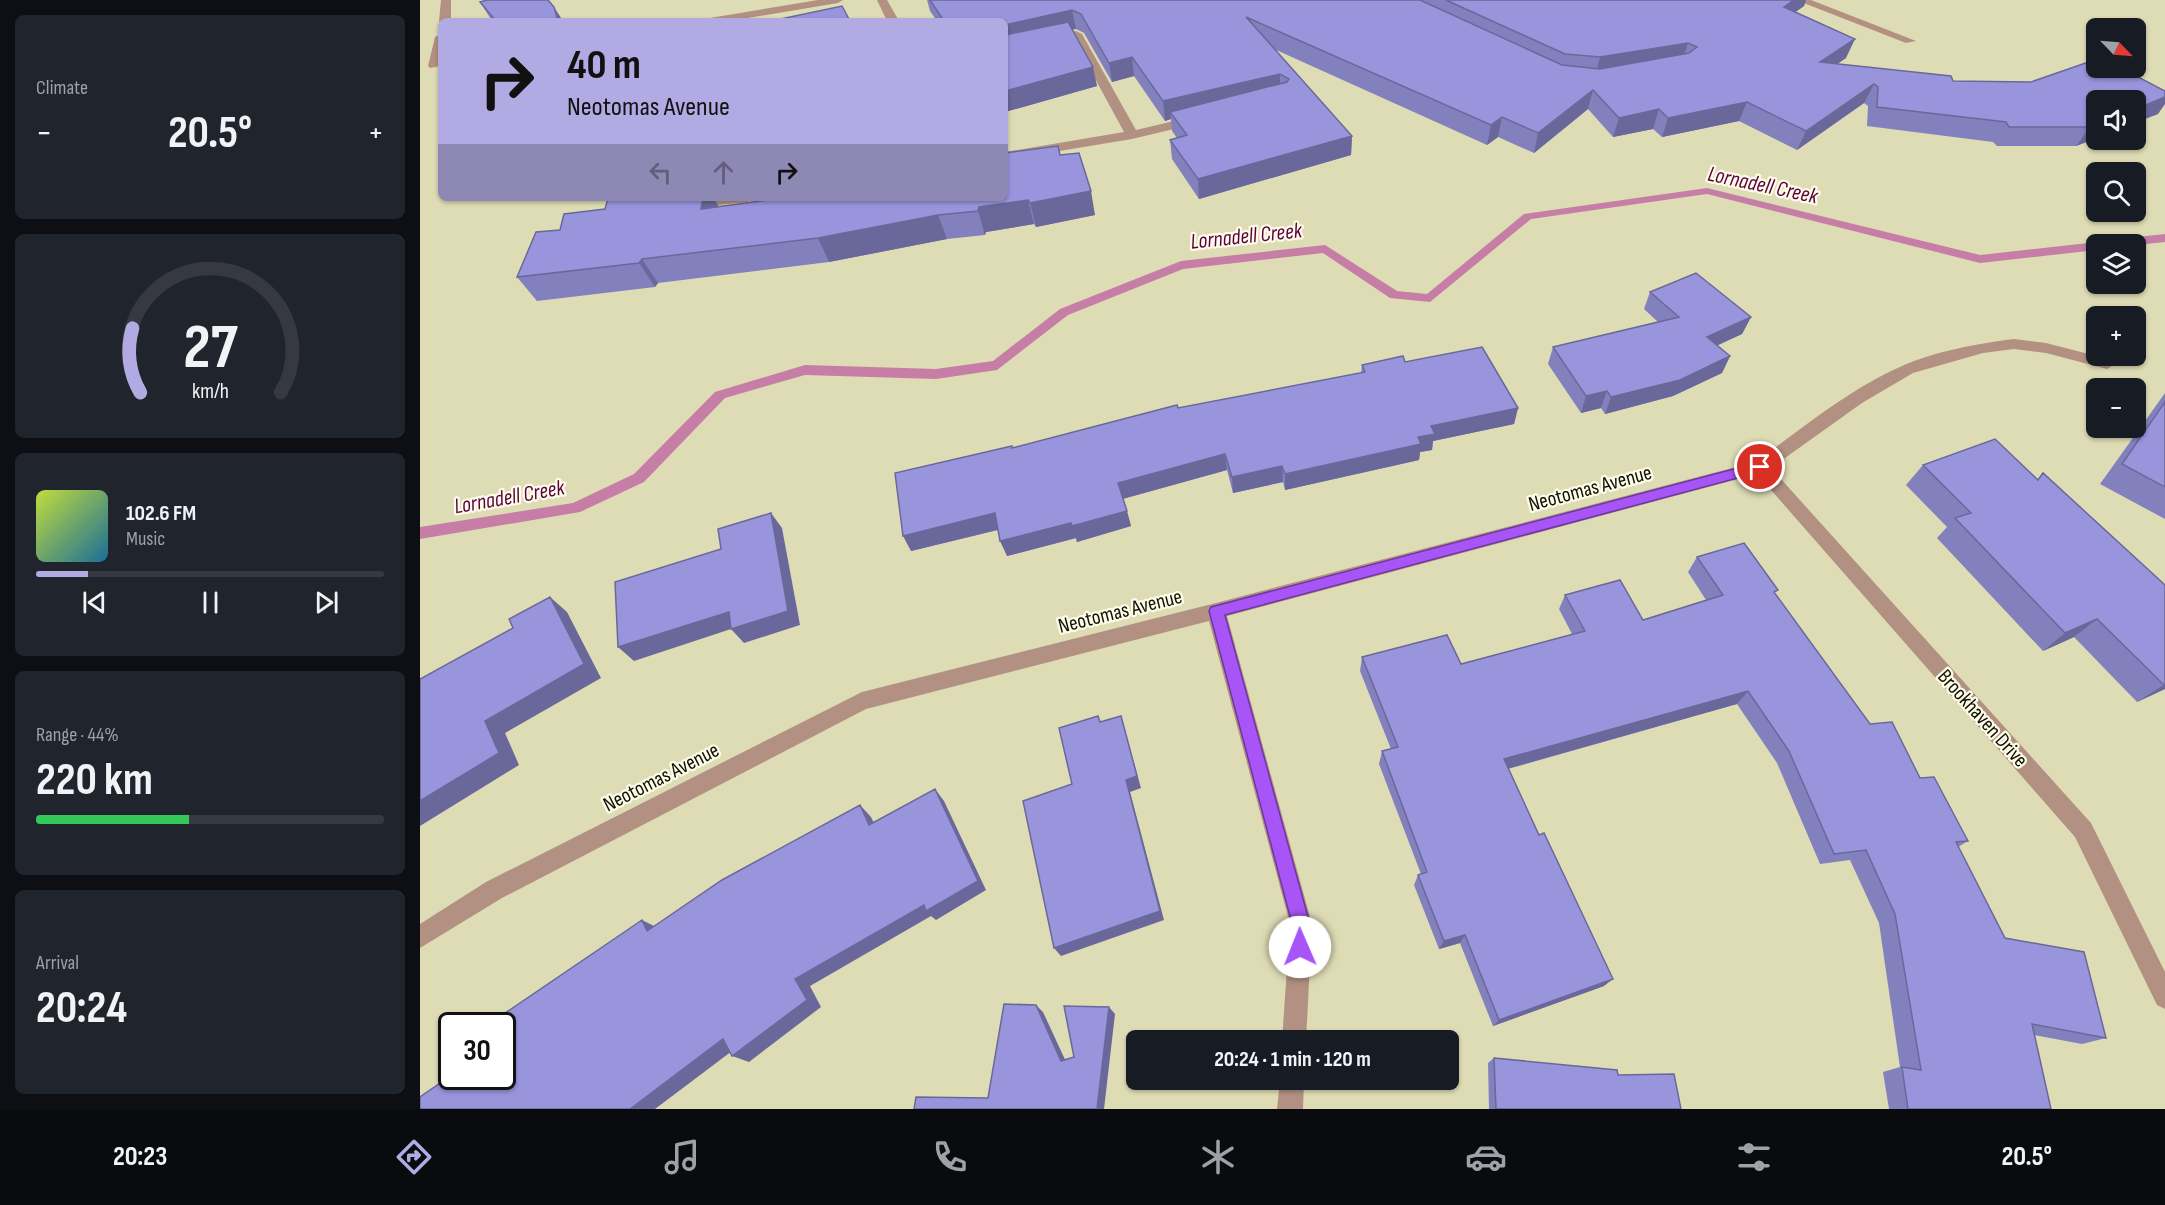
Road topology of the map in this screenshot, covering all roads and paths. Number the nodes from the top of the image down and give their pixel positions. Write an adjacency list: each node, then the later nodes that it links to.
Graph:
1 (446, 0): 7 (street)
2 (759, 0): 6 (street)
3 (838, 0): 6 (street)
4 (882, 0): 9 (street)
5 (1801, 0): 10 (street)
6 (762, 12): 8 (street)
7 (445, 18)
8 (727, 18)
9 (891, 18)
10 (1910, 41)
11 (1008, 49): 15 (street)
12 (438, 66): 13 (street)
13 (420, 68)
14 (1212, 116): 15 (street)
15 (1132, 135): 16 (street)
16 (1008, 156)
17 (716, 201): 18 (street)
18 (677, 205)
19 (2086, 358): 20 (street, Neotomas Avenue)
20 (1760, 467): 21 (street, Neotomas Avenue); 23 (street, Brookhaven Drive)
21 (1216, 611): 22 (street, Neotomas Avenue); 24 (street)
22 (420, 938)
23 (2165, 997)
24 (1295, 1030)
25 (1291, 1090): 26 (street)
26 (1290, 1109)

